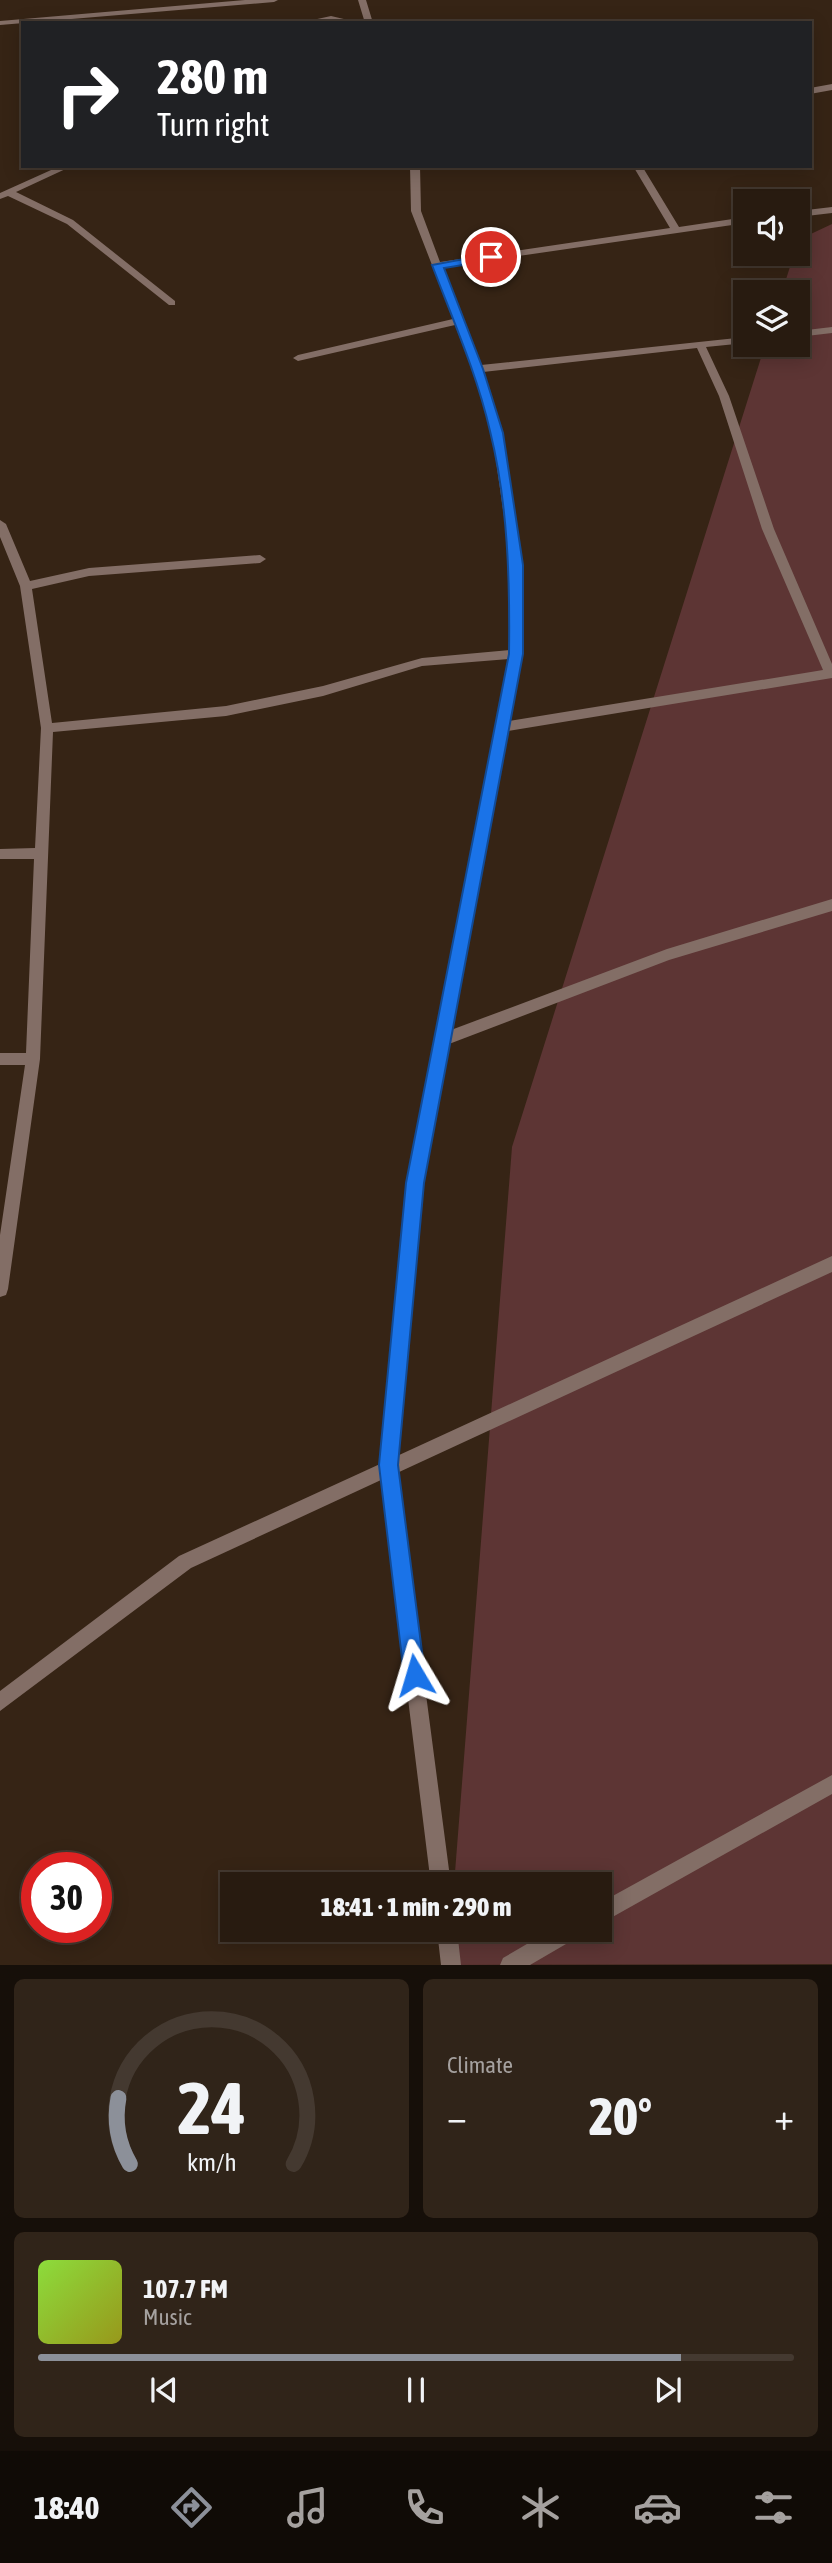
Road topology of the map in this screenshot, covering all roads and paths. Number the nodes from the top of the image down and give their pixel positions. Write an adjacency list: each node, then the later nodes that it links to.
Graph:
1 (274, 0): 3 (street)
2 (362, 0): 6 (street)
3 (32, 21)
4 (314, 21): 5 (street)
5 (347, 21)
6 (368, 21)
7 (20, 22): 8 (street)
8 (0, 23)
9 (832, 87): 10 (street)
10 (812, 91)
11 (64, 168): 14 (street)
12 (415, 168): 19 (street)
13 (638, 168): 18 (street)
14 (5, 195): 20 (street)
15 (832, 210): 16 (street)
16 (810, 213)
17 (733, 221): 18 (street)
18 (675, 228): 19 (street)
19 (438, 265): 21 (street)
20 (172, 303)
21 (459, 321): 26 (street); 27 (street)
22 (832, 330): 23 (street)
23 (810, 333)
24 (733, 341): 25 (street)
25 (700, 345): 27 (street); 32 (street)
26 (298, 358)
27 (477, 369): 31 (street)
28 (0, 524): 30 (street)
29 (260, 559): 30 (street)
30 (26, 586): 34 (street)
31 (516, 654): 33 (street); 34 (street)
32 (831, 673): 33 (street)
33 (501, 727): 38 (street)
34 (47, 728): 35 (street)
35 (41, 853): 36 (street); 40 (street)
36 (0, 854)
37 (832, 905): 38 (street)
38 (442, 1040): 43 (street)
39 (0, 1059): 40 (street)
40 (33, 1059): 42 (street)
41 (832, 1264): 43 (street)
42 (0, 1289)
43 (388, 1465): 44 (street); 46 (street)
44 (0, 1702)
45 (832, 1784): 47 (street)
46 (439, 1872)
47 (612, 1907)
48 (448, 1942): 50 (street)
49 (550, 1942): 51 (street)
50 (451, 1965)
51 (510, 1965)

